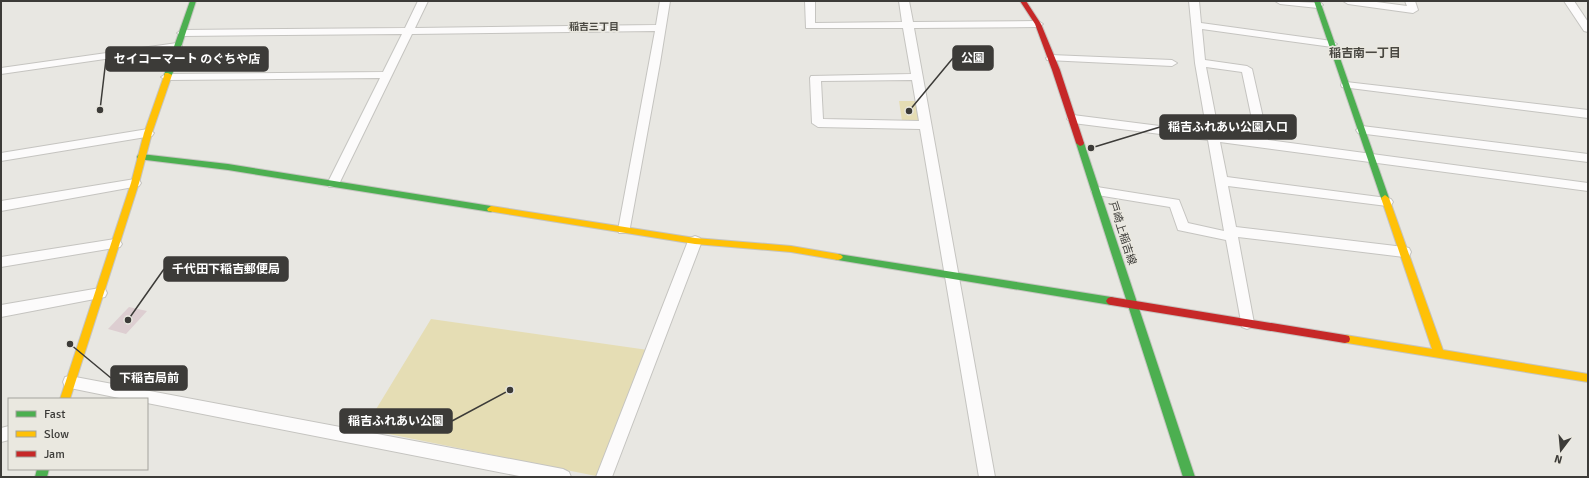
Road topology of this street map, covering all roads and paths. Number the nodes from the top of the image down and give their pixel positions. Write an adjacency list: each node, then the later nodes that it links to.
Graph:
1 (193, 1): 19 (street)
2 (423, 1): 18 (street)
3 (665, 1): 16 (street)
4 (810, 1): 14 (street)
5 (904, 1): 14 (street)
6 (1023, 1): 13 (street, 戸崎上稲吉線)
7 (1194, 1): 15 (street)
8 (1280, 1): 12 (street)
9 (1348, 1): 10 (street)
10 (1410, 1)
11 (1569, 1): 17 (street)
12 (1317, 3): 20 (street)
13 (1038, 24): 14 (street); 22 (street, 戸崎上稲吉線)
14 (908, 25): 28 (street)
15 (1197, 25): 20 (street); 24 (street)
16 (660, 28): 18 (street); 48 (street)
17 (1588, 29)
18 (408, 31): 19 (street); 26 (street)
19 (182, 33): 21 (street)
20 (1332, 44): 29 (street)
21 (177, 46): 25 (street); 27 (street)
22 (1051, 58): 23 (street); 31 (street, 戸崎上稲吉線)
23 (1172, 63)
24 (1200, 63): 35 (street); 36 (street)
25 (1, 71)
26 (387, 75): 27 (street); 43 (street)
27 (166, 77): 34 (street)
28 (916, 77): 32 (street); 32 (street)
29 (1346, 85): 30 (street); 33 (street)
30 (1588, 114)
31 (1072, 120): 35 (street); 45 (street, 戸崎上稲吉線)
32 (924, 125): 54 (street)
33 (1362, 130): 39 (street); 40 (street)
34 (148, 133): 37 (street); 38 (street)
35 (1214, 137): 36 (street); 41 (street)
36 (1263, 143): 39 (street)
37 (1, 157)
38 (142, 157): 42 (street); 43 (street)
39 (1371, 157): 44 (street); 46 (street)
40 (1588, 158)
41 (1222, 181): 46 (street); 49 (street)
42 (135, 183): 47 (street); 51 (street)
43 (333, 184): 48 (street)
44 (1588, 187)
45 (1097, 191): 49 (street); 56 (street, 戸崎上稲吉線)
46 (1386, 202): 52 (street)
47 (1, 206)
48 (624, 230): 50 (street)
49 (1231, 234): 52 (street); 58 (street)
50 (695, 241): 54 (street); 64 (street)
51 (115, 244): 53 (street); 55 (street)
52 (1404, 252): 59 (street)
53 (1, 262)
54 (953, 275): 56 (street); 65 (street)
55 (100, 293): 57 (street); 61 (street)
56 (1134, 305): 58 (street); 66 (street, 戸崎上稲吉線)
57 (1, 311)
58 (1247, 323): 59 (street)
59 (1439, 354): 60 (street)
60 (1588, 378)
61 (70, 382): 62 (street); 63 (street)
62 (65, 398)
63 (564, 477)
64 (604, 477)
65 (987, 477)
66 (1189, 477)

